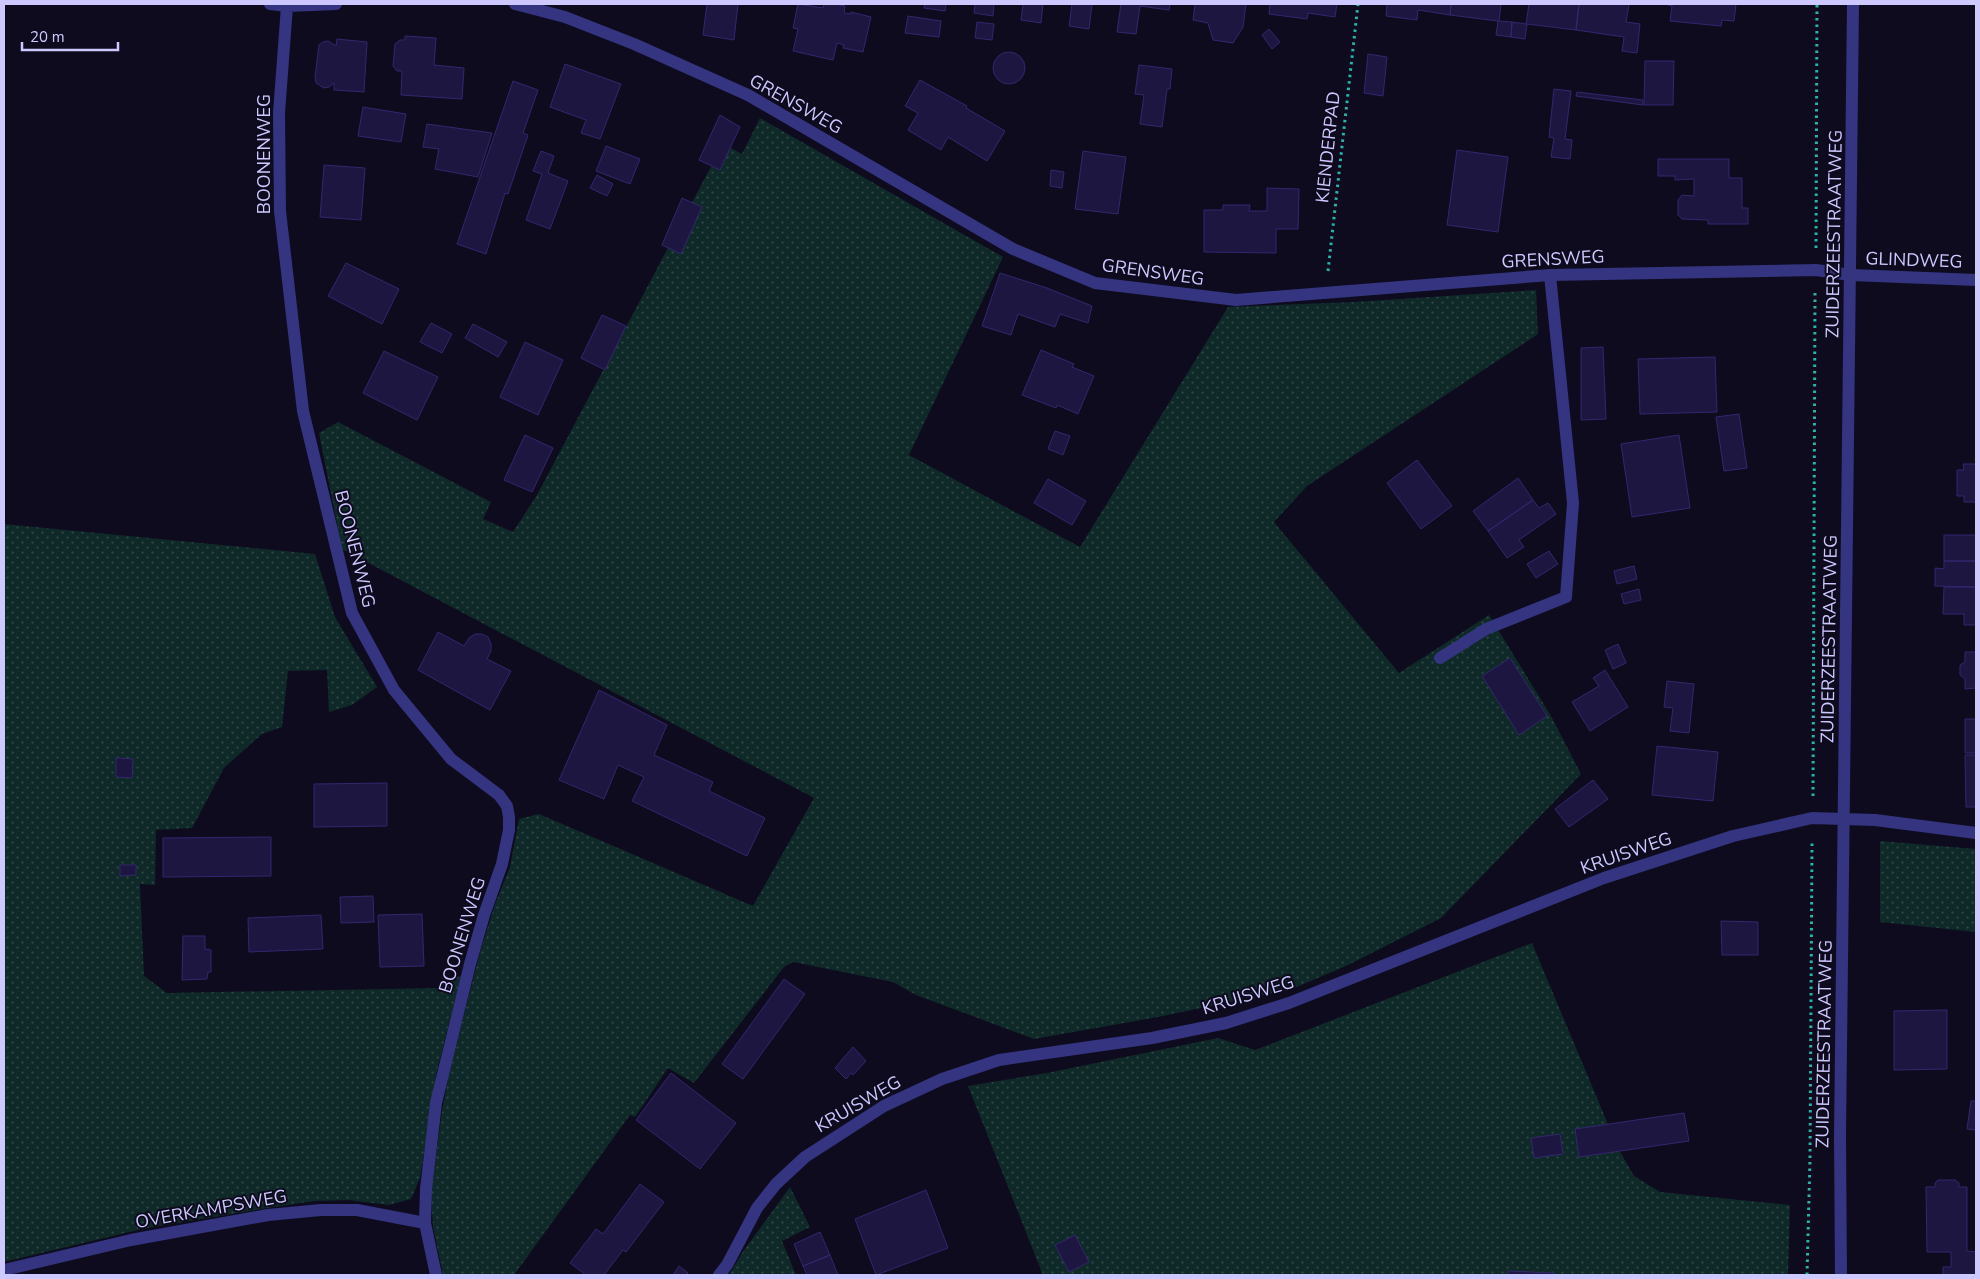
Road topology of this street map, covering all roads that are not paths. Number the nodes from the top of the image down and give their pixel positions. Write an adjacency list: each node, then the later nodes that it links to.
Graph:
1 (270, 4): 5 (street)
2 (336, 4): 5 (street)
3 (515, 4): 6 (street, GRENSWEG)
4 (1853, 4): 7 (street, ZUIDERZEESTRAATWEG)
5 (287, 6): 12 (street, BOONENWEG)
6 (1550, 275): 7 (street, GRENSWEG); 9 (street)
7 (1851, 275): 8 (street, GLINDWEG); 10 (street, ZUIDERZEESTRAATWEG)
8 (1976, 280)
9 (1440, 658)
10 (1845, 819): 11 (street, KRUISWEG); 15 (street, KRUISWEG); 16 (street, ZUIDERZEESTRAATWEG)
11 (1976, 833)
12 (425, 1223): 13 (street, OVERKAMPSWEG); 14 (street, BOONENWEG)
13 (4, 1270)
14 (436, 1275)
15 (719, 1275)
16 (1841, 1275)

